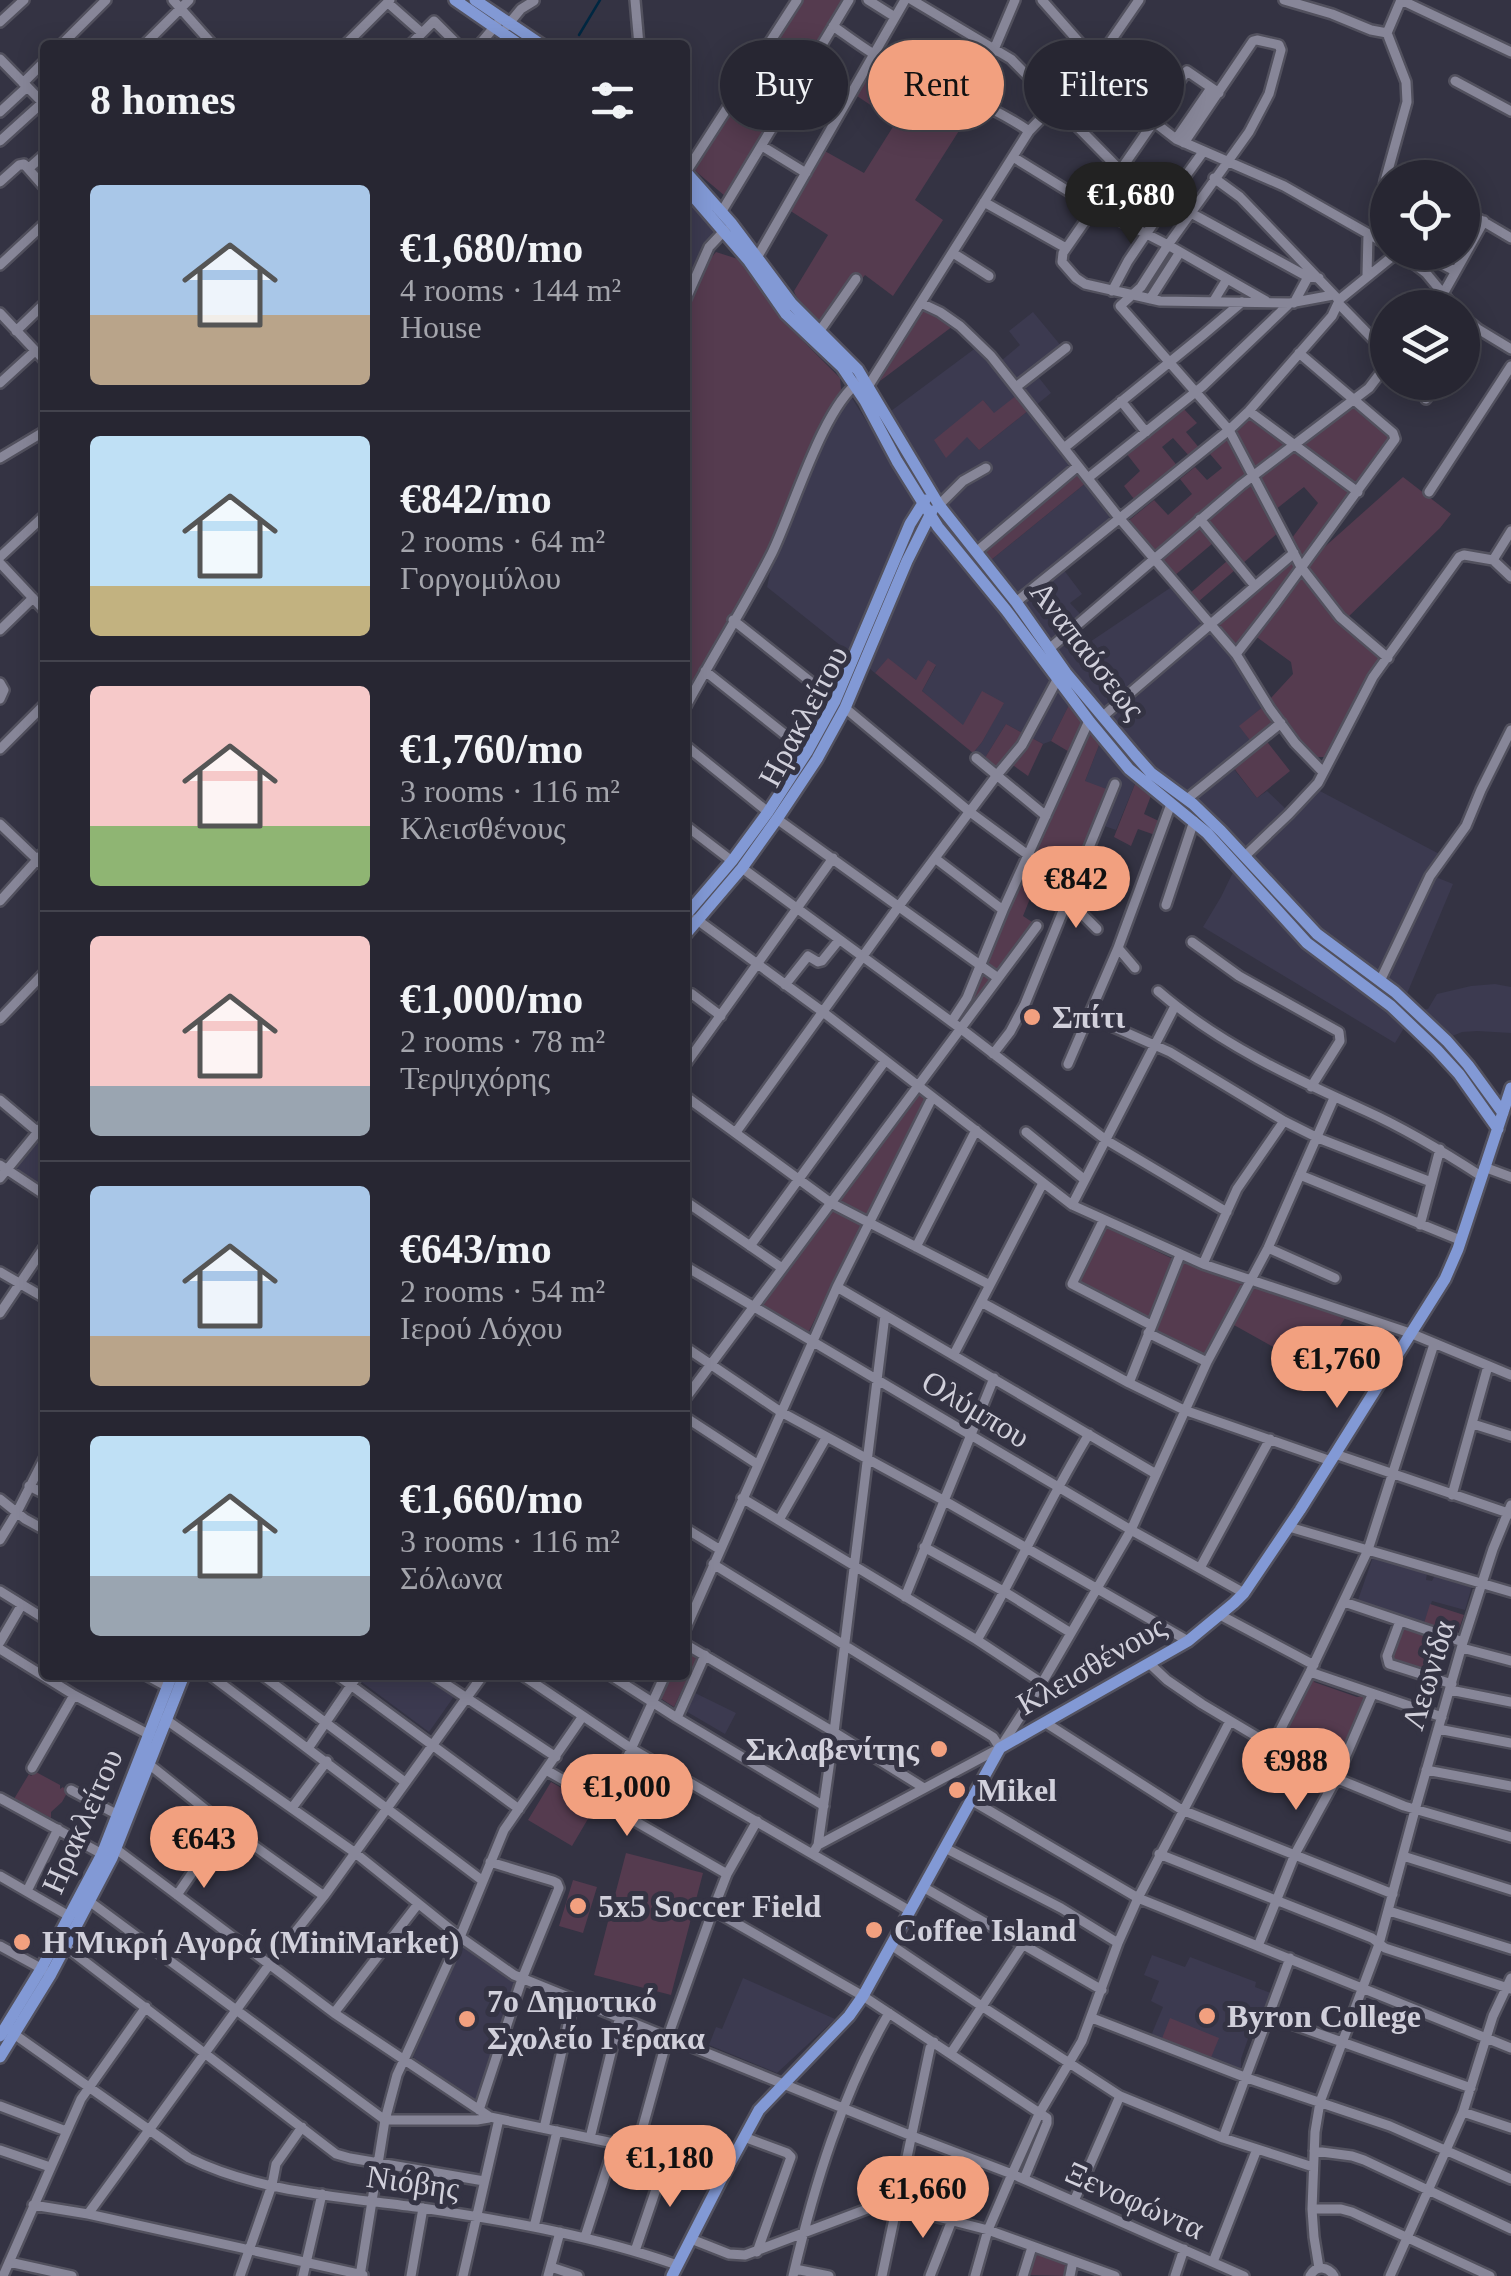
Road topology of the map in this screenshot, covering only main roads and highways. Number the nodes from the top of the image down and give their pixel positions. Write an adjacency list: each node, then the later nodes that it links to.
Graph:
1 (455, 0): 3 (main road)
2 (474, 0): 3 (main road)
3 (506, 27): 4 (main road); 5 (main road)
4 (516, 40)
5 (532, 40)
6 (690, 175): 8 (main road, Αναπαύσεως)
7 (690, 192): 8 (main road, Αναπαύσεως)
8 (728, 227): 9 (main road, Αναπαύσεως); 9 (main road, Αναπαύσεως)
9 (862, 385): 10 (main road, Αναπαύσεως)
10 (931, 504): 11 (main road, Ηρακλείτου); 12 (main road, Αναπαύσεως); 12 (main road, Αναπαύσεως)
11 (840, 705): 13 (main road, Ηρακλείτου); 13 (main road, Ηρακλείτου)
12 (1096, 720): 16 (main road, Αναπαύσεως); 17 (main road, Αναπαύσεως)
13 (773, 816): 14 (main road, Ηρακλείτου)
14 (690, 914)
15 (1511, 1088): 16 (main road, Κλεισθένους)
16 (1507, 1107): 17 (main road, Κλεισθένους)
17 (1498, 1129): 25 (main road, Κλεισθένους)
18 (182, 1680): 20 (main road, Ηρακλείτου)
19 (170, 1681): 20 (main road, Ηρακλείτου)
20 (163, 1717): 21 (main road, Ηρακλείτου); 21 (main road, Ηρακλείτου)
21 (46, 1972): 22 (main road, Ηρακλείτου); 23 (main road, Ηρακλείτου)
22 (5, 2017): 23 (main road, Ηρακλείτου)
23 (7, 2035): 24 (main road, Ηρακλείτου)
24 (0, 2057)
25 (675, 2271)

